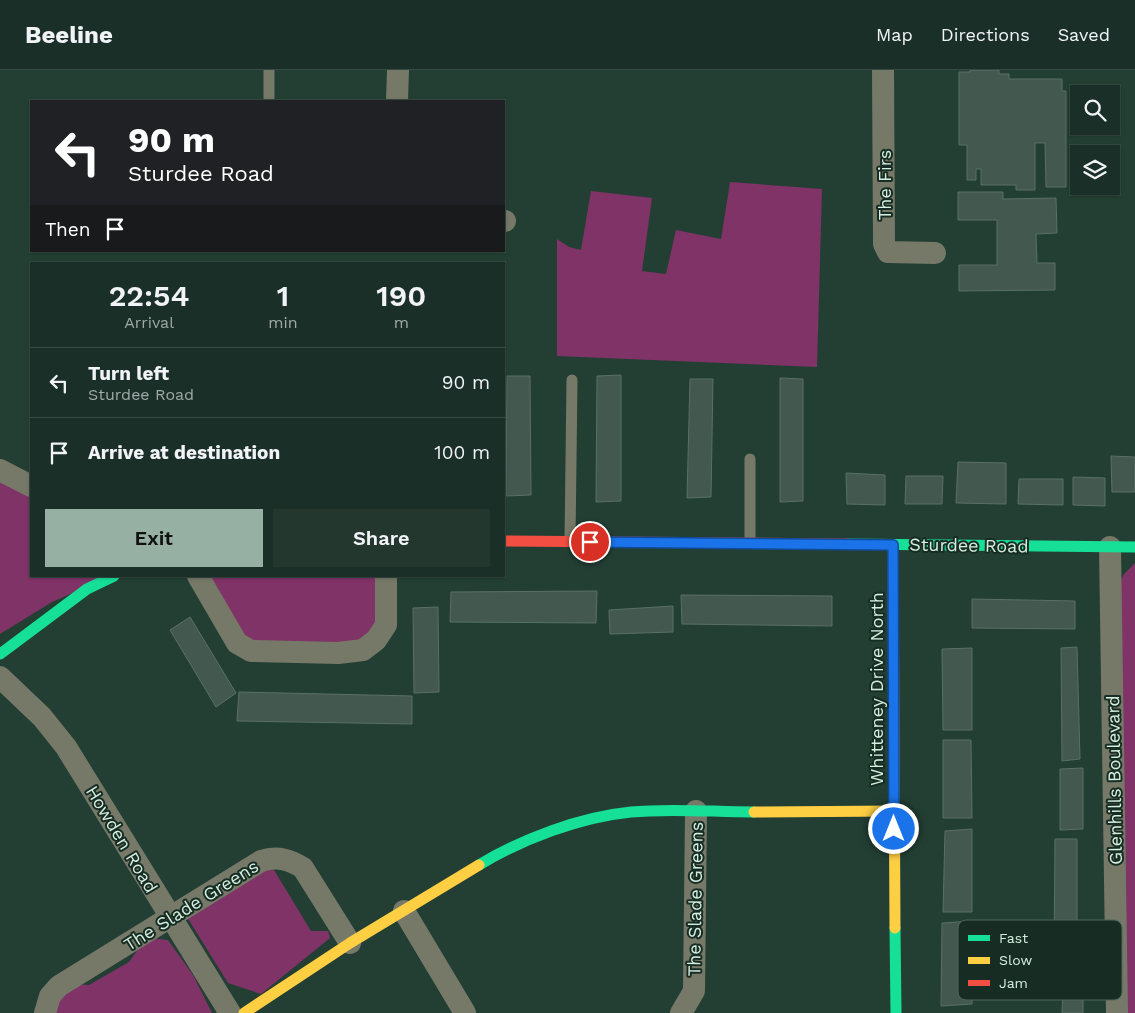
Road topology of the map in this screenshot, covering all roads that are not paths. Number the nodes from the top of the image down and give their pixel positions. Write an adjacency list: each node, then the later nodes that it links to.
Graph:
1 (269, 70): 4 (lane)
2 (398, 70): 5 (street)
3 (883, 70): 6 (street, The Firs)
4 (269, 100)
5 (397, 100)
6 (935, 253)
7 (572, 380): 12 (lane)
8 (750, 458): 13 (lane)
9 (0, 470): 10 (street)
10 (30, 485)
11 (505, 541): 12 (street, Sturdee Road)
12 (570, 542): 13 (street, Sturdee Road)
13 (750, 543): 14 (street, Sturdee Road)
14 (893, 545): 15 (street, Sturdee Road); 23 (street, Whitteney Drive North)
15 (1110, 547): 16 (street, Sturdee Road); 26 (street, Glenhills Boulevard)
16 (1135, 547)
17 (112, 577): 20 (street)
18 (199, 577): 19 (street)
19 (386, 577)
20 (0, 654)
21 (0, 677): 25 (street, Howden Road)
22 (696, 811): 23 (street, The Slade Greens); 24 (street, The Slade Greens); 33 (street, The Slade Greens)
23 (894, 811): 34 (street, Whitteney Drive North)
24 (404, 911): 27 (street, The Slade Greens); 32 (street)
25 (170, 918): 27 (street, The Slade Greens); 29 (street, The Slade Greens); 30 (street, Howden Road)
26 (1115, 920)
27 (350, 943): 31 (street, The Slade Greens)
28 (1116, 1000): 35 (street, Glenhills Boulevard)
29 (44, 1013)
30 (230, 1013)
31 (244, 1013)
32 (466, 1013)
33 (681, 1013)
34 (896, 1013)
35 (1116, 1013)

